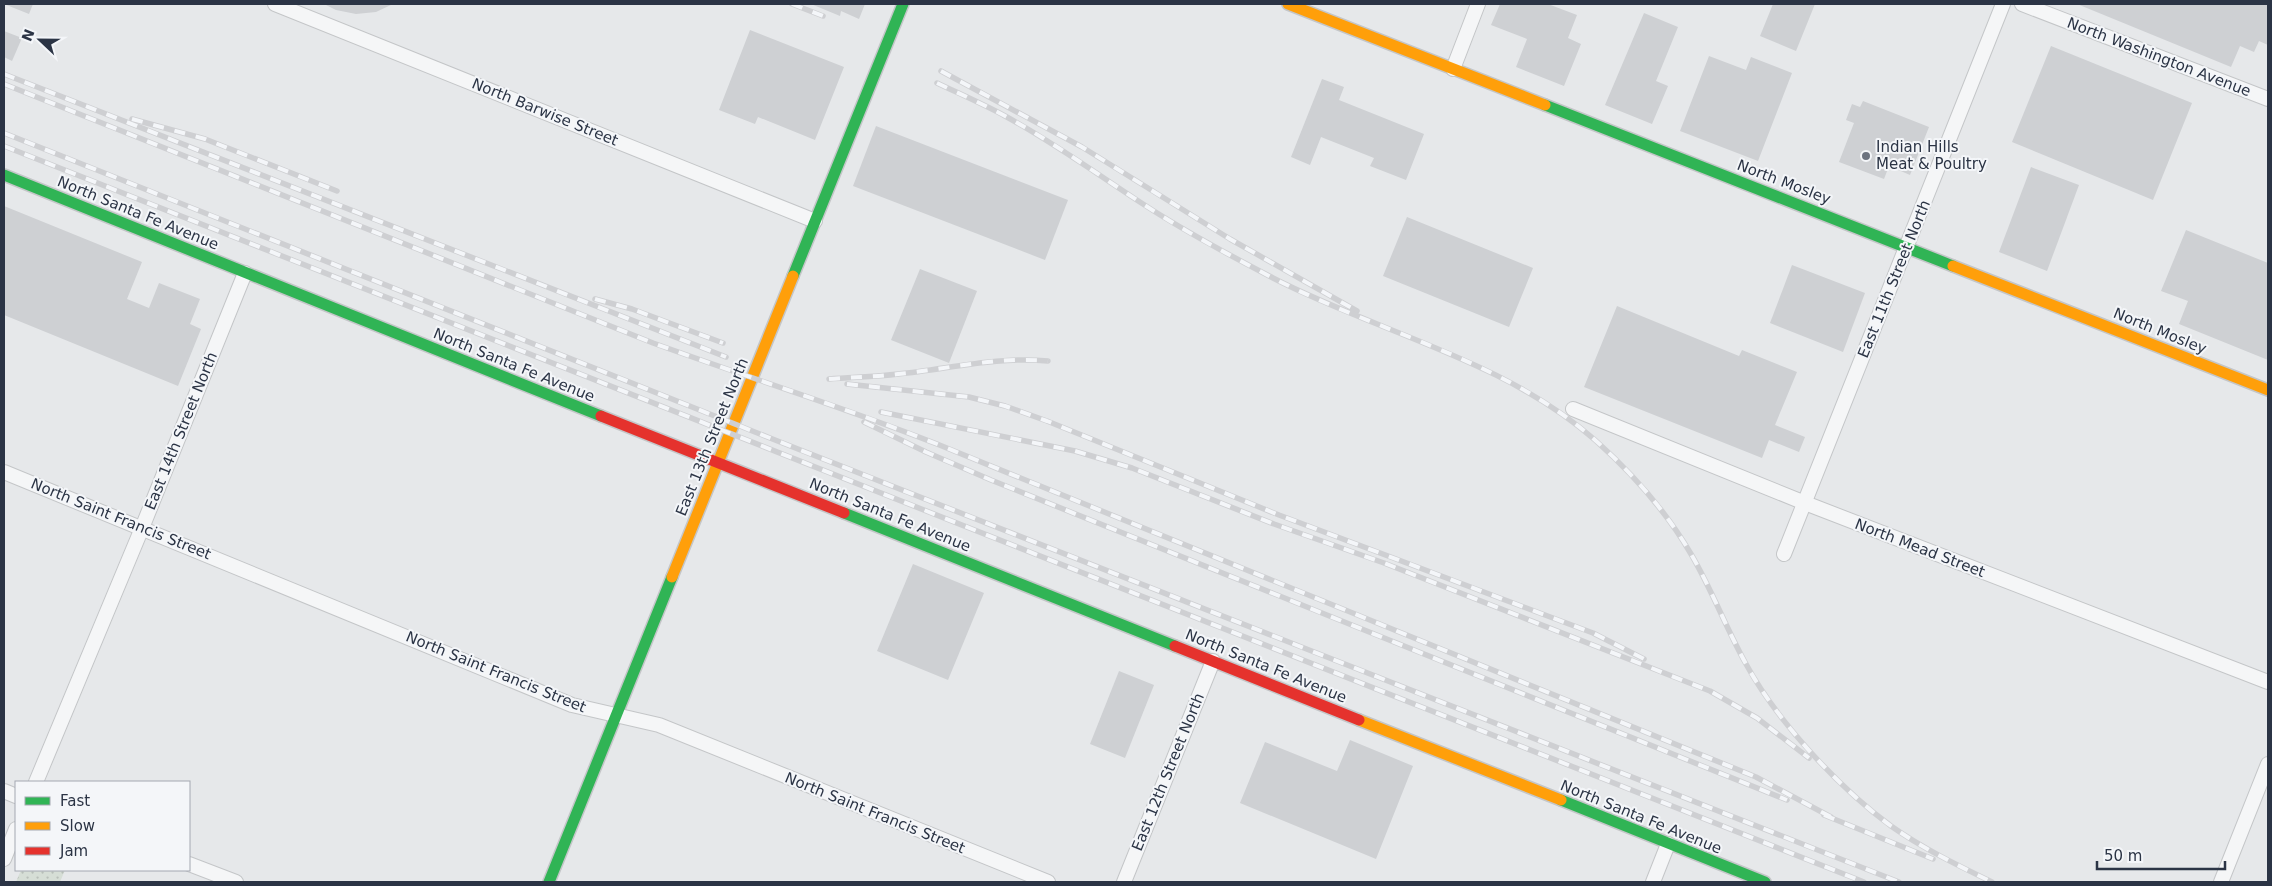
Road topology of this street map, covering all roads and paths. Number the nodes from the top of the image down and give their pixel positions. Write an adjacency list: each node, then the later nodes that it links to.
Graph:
1 (275, 4): 10 (street, North Barwise Street)
2 (903, 4): 10 (street, East 13th Street North)
3 (1288, 4): 7 (street, North Mosley)
4 (1478, 4): 7 (street)
5 (2003, 4): 11 (street, East 11th Street North)
6 (2022, 4): 8 (street, North Washington Avenue)
7 (1453, 69): 11 (street, North Mosley)
8 (2268, 100)
9 (4, 175): 12 (street, North Santa Fe Avenue)
10 (815, 221): 15 (street, East 13th Street North)
11 (1907, 247): 13 (street, North Mosley); 17 (street, East 11th Street North)
12 (245, 273): 15 (street, North Santa Fe Avenue); 18 (street, East 14th Street North)
13 (2268, 390)
14 (1573, 409): 17 (street, North Mead Street)
15 (719, 462): 20 (street, North Santa Fe Avenue); 22 (street, East 13th Street North)
16 (4, 472): 18 (street, North Saint Francis Street)
17 (1805, 504): 19 (street, East 11th Street North); 21 (street, North Mead Street)
18 (142, 528): 22 (street, North Saint Francis Street); 24 (street, East 14th Street North)
19 (1784, 554)
20 (1213, 661): 26 (street, North Santa Fe Avenue); 32 (street, East 12th Street North)
21 (2268, 682)
22 (616, 716): 30 (street, East 13th Street North); 31 (street, North Saint Francis Street)
23 (2268, 764): 35 (street)
24 (36, 781)
25 (15, 832): 27 (street)
26 (1668, 844): 33 (street); 34 (street, North Santa Fe Avenue)
27 (4, 859)
28 (190, 864): 29 (street)
29 (236, 882)
30 (549, 882)
31 (1048, 882)
32 (1124, 882)
33 (1653, 882)
34 (1765, 882)
35 (2221, 882)

